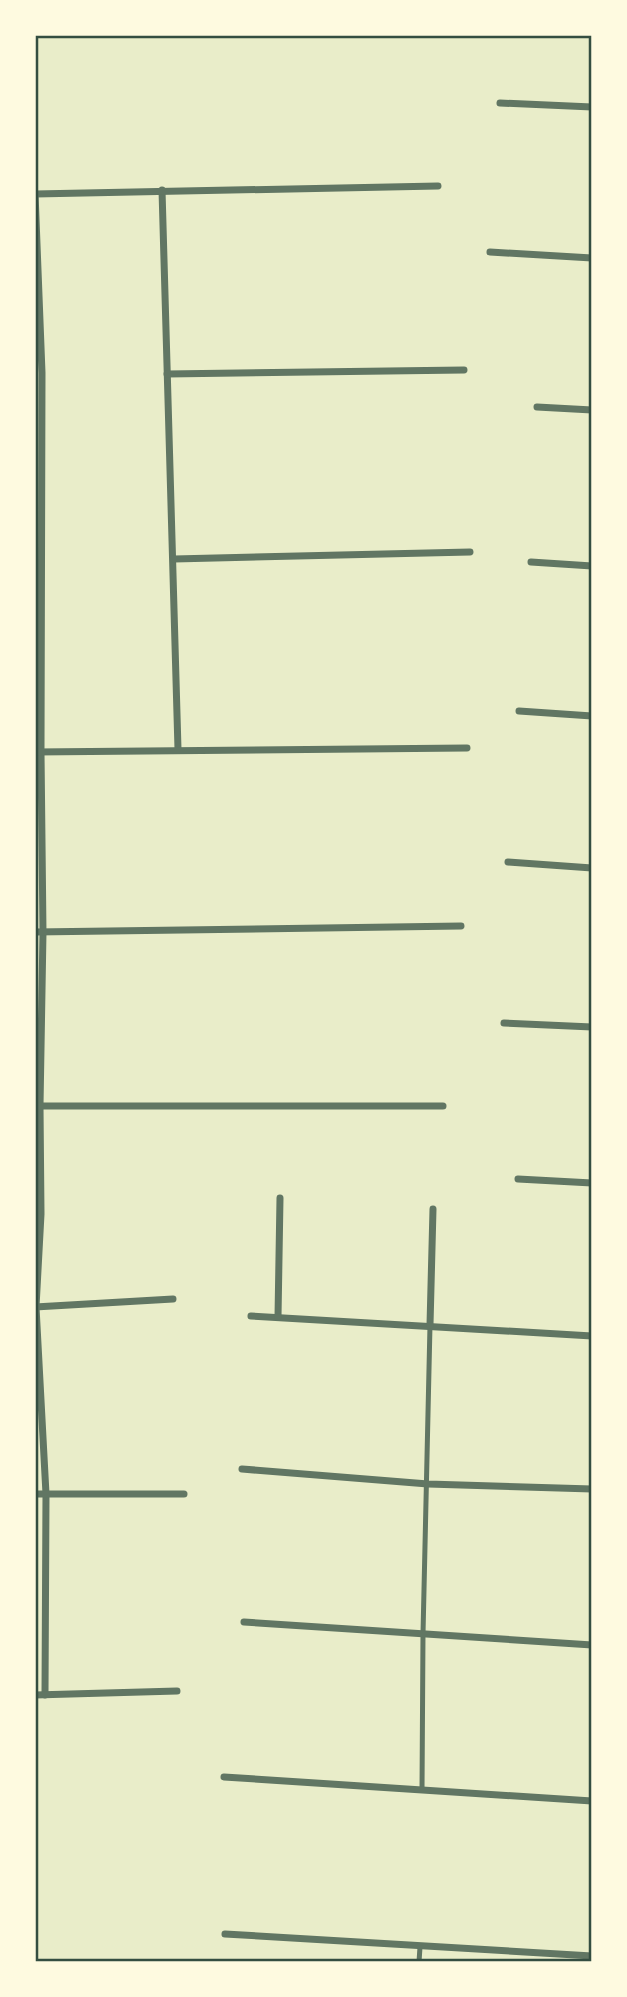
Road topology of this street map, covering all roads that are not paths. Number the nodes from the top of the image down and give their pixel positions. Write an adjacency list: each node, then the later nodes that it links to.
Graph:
1 (500, 103): 2 (street)
2 (592, 107)
3 (438, 186): 4 (street)
4 (162, 190): 5 (street); 10 (street)
5 (35, 194): 9 (street)
6 (490, 252): 7 (street)
7 (592, 258)
8 (464, 370): 10 (street)
9 (39, 372): 21 (street)
10 (167, 374): 14 (street)
11 (537, 407): 12 (street)
12 (592, 410)
13 (470, 552): 14 (street)
14 (174, 559): 20 (street)
15 (531, 562): 16 (street)
16 (592, 566)
17 (519, 711): 18 (street)
18 (592, 716)
19 (467, 748): 20 (street)
20 (178, 749): 21 (street)
21 (38, 752): 25 (street)
22 (508, 862): 23 (street)
23 (592, 869)
24 (461, 926): 25 (street)
25 (39, 932): 28 (street)
26 (503, 1023): 27 (street)
27 (592, 1027)
28 (37, 1106): 29 (street); 35 (street)
29 (443, 1106)
30 (518, 1179): 31 (street)
31 (592, 1183)
32 (280, 1198): 37 (street)
33 (433, 1209): 38 (street)
34 (173, 1299): 35 (street)
35 (35, 1307): 44 (street)
36 (251, 1316): 37 (street)
37 (278, 1317): 38 (street)
38 (430, 1325): 39 (street); 41 (lane)
39 (592, 1336)
40 (242, 1469): 41 (street)
41 (428, 1485): 42 (street); 47 (lane)
42 (592, 1489)
43 (35, 1494): 44 (street)
44 (46, 1494): 45 (street); 51 (street)
45 (184, 1494)
46 (244, 1622): 47 (street)
47 (423, 1634): 48 (street); 53 (lane)
48 (592, 1645)
49 (177, 1691): 51 (street)
50 (35, 1695): 51 (street)
51 (45, 1695)
52 (224, 1777): 53 (street)
53 (422, 1790): 54 (street)
54 (592, 1801)
55 (225, 1934): 56 (street)
56 (420, 1947): 57 (street); 58 (lane)
57 (592, 1956)
58 (419, 1962)

